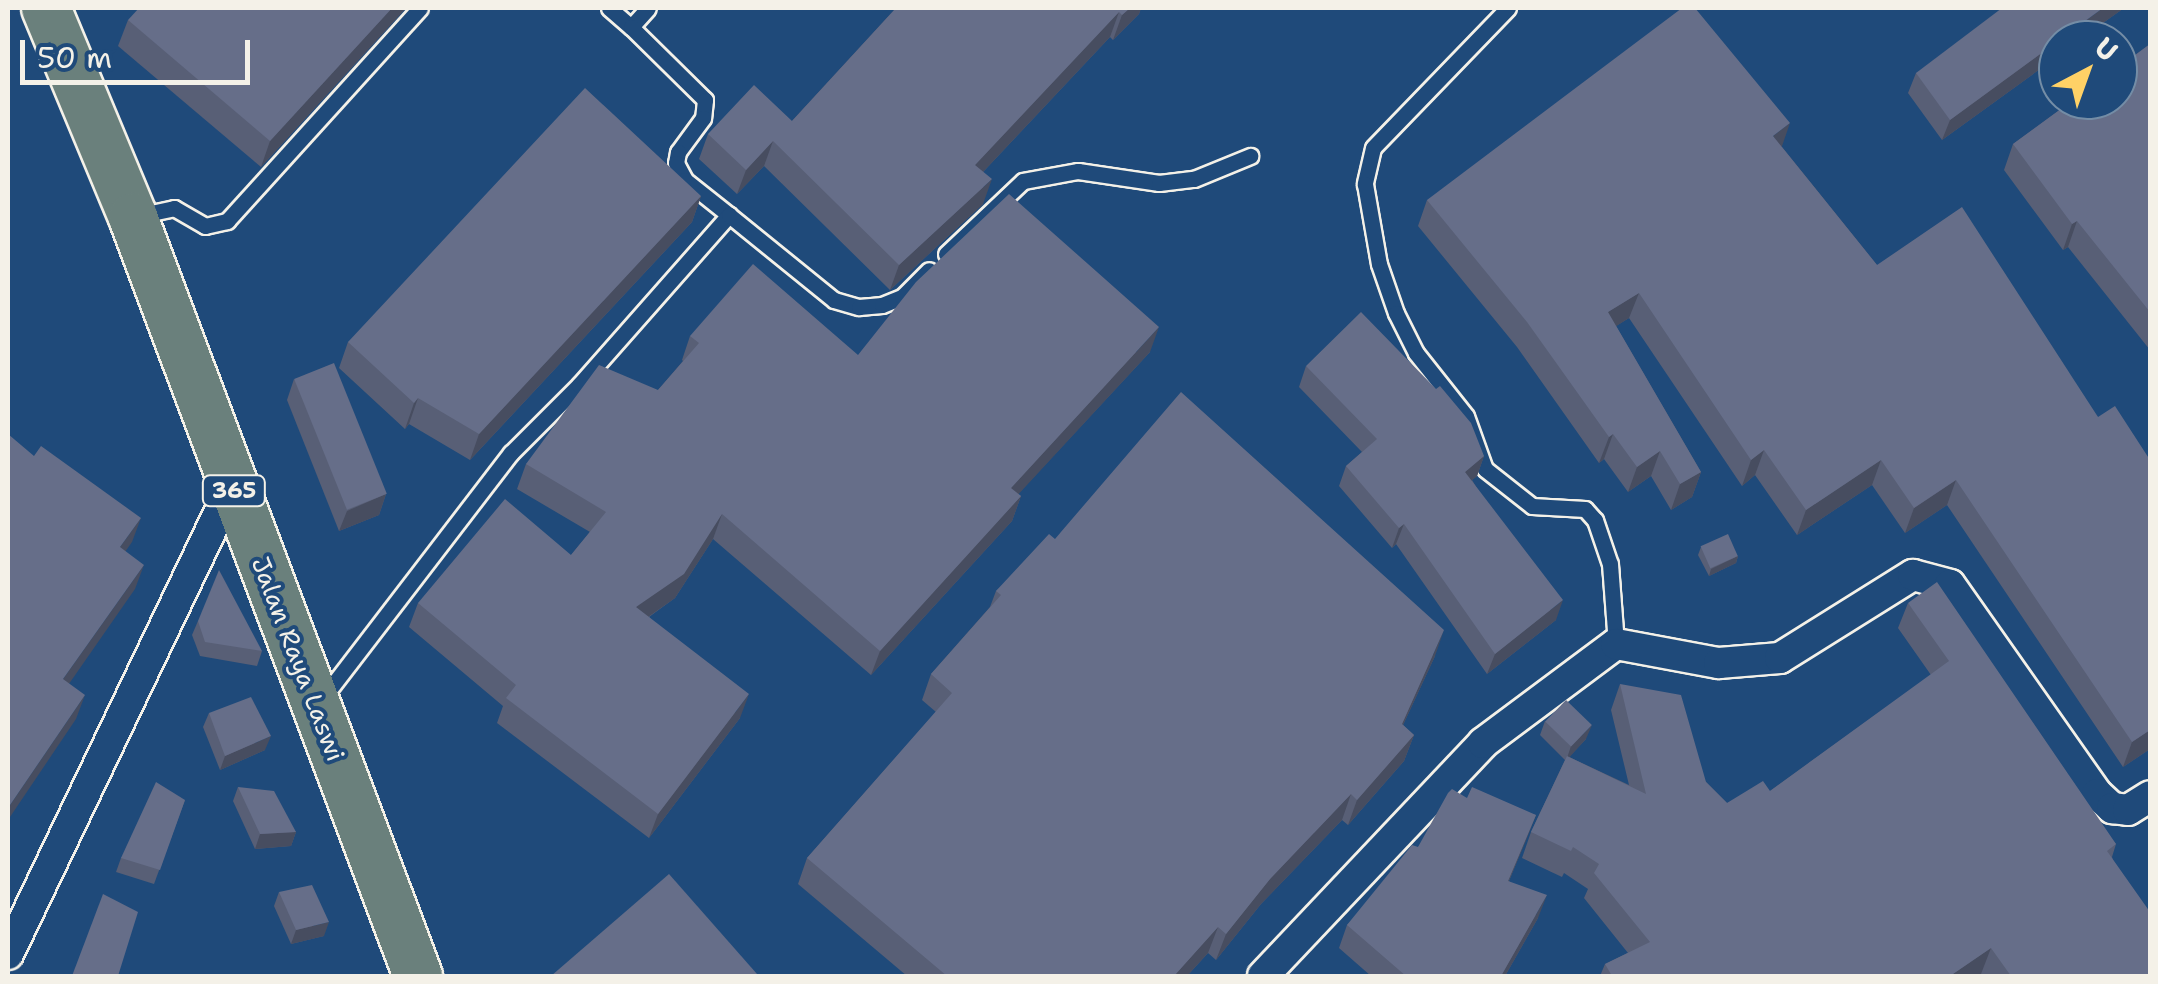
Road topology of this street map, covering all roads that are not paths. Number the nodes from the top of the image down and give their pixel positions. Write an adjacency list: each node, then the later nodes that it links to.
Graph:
1 (46, 8): 9 (main road, Jalan Raya Laswi / 365)
2 (420, 8): 9 (lane)
3 (609, 8): 6 (lane)
4 (648, 8): 6 (lane)
5 (1508, 8): 11 (lane)
6 (631, 27): 8 (lane)
7 (1250, 156): 8 (lane)
8 (728, 215): 12 (lane)
9 (133, 216): 10 (main road, Jalan Raya Laswi / 365)
10 (232, 486): 12 (main road, Jalan Raya Laswi / 365); 14 (street)
11 (1616, 644): 13 (street); 16 (street)
12 (316, 706): 15 (main road, Jalan Raya Laswi / 365)
13 (2150, 796)
14 (8, 954)
15 (418, 976)
16 (1263, 976)

